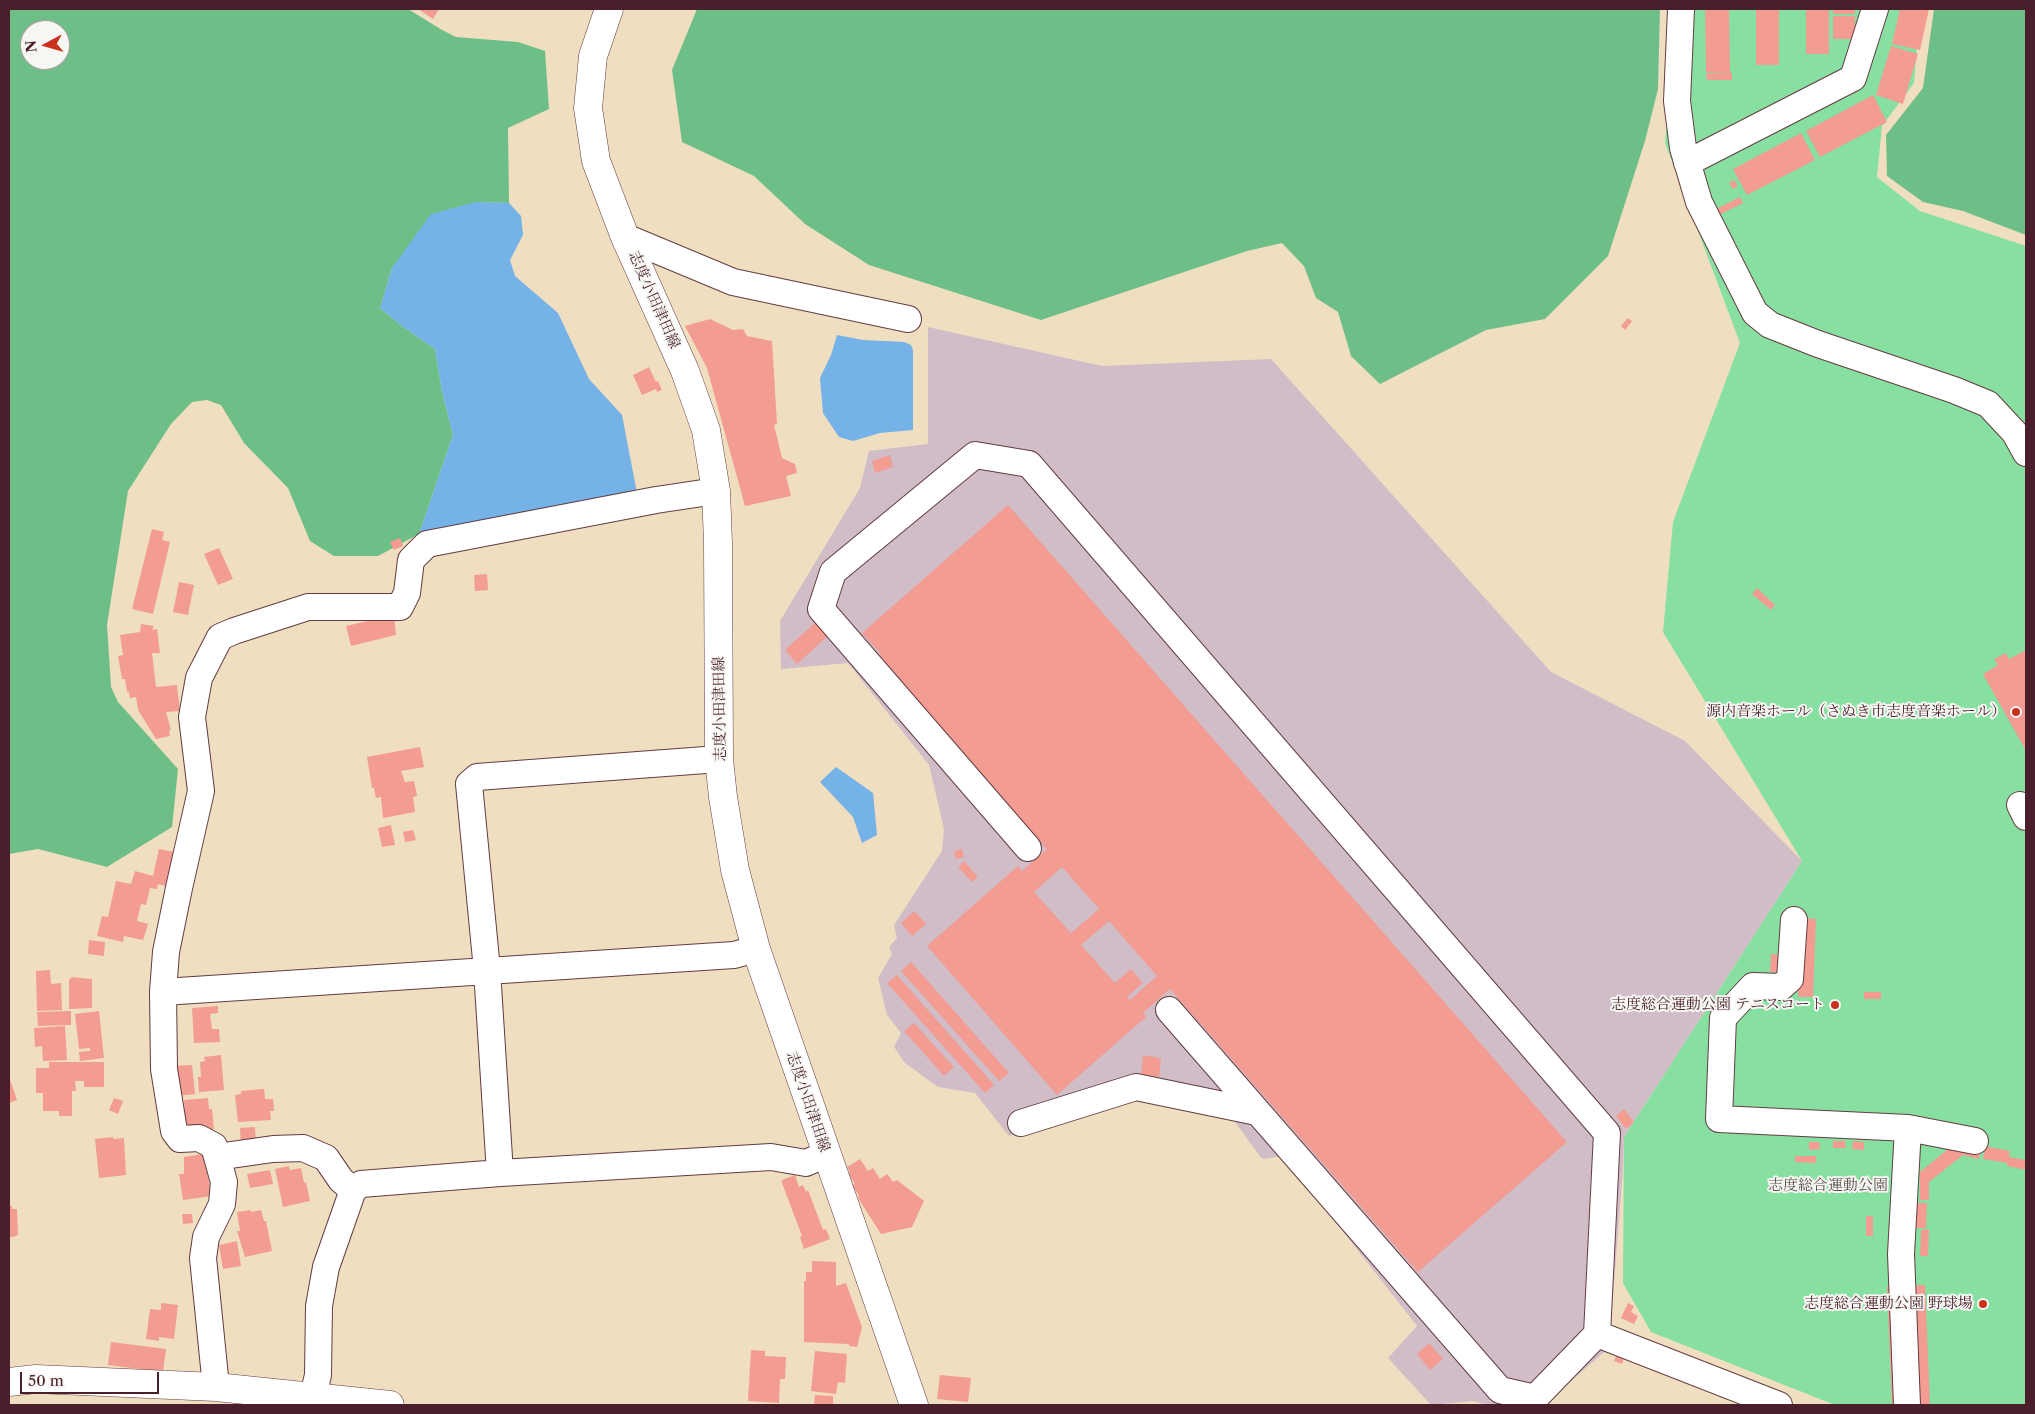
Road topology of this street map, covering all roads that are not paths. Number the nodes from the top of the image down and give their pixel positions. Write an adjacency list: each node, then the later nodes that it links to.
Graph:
1 (609, 9): 5 (main road, 志度小田津田線)
2 (1681, 9): 4 (street)
3 (1875, 9): 4 (street)
4 (1687, 163): 7 (street)
5 (625, 237): 6 (street); 8 (main road, 志度小田津田線)
6 (908, 319)
7 (2026, 453)
8 (716, 491): 9 (main road, 志度小田津田線); 14 (street)
9 (719, 759): 12 (main road, 志度小田津田線); 13 (street)
10 (1028, 848): 24 (street)
11 (1794, 920): 18 (street)
12 (756, 950): 13 (street); 20 (main road, 志度小田津田線)
13 (487, 970): 14 (street); 22 (street)
14 (162, 992): 21 (street)
15 (1169, 1010): 16 (street)
16 (1258, 1112): 17 (street); 24 (street)
17 (1021, 1123)
18 (1908, 1128): 19 (street); 31 (street)
19 (1975, 1142)
20 (826, 1154): 22 (street); 29 (main road, 志度小田津田線)
21 (217, 1157): 23 (street); 26 (street)
22 (500, 1173): 23 (street)
23 (353, 1190): 27 (street)
24 (1597, 1334): 30 (street)
25 (9, 1382): 26 (main road)
26 (216, 1387): 27 (main road)
27 (309, 1401): 28 (main road)
28 (390, 1405)
29 (914, 1405)
30 (1779, 1405)
31 (1908, 1405)

